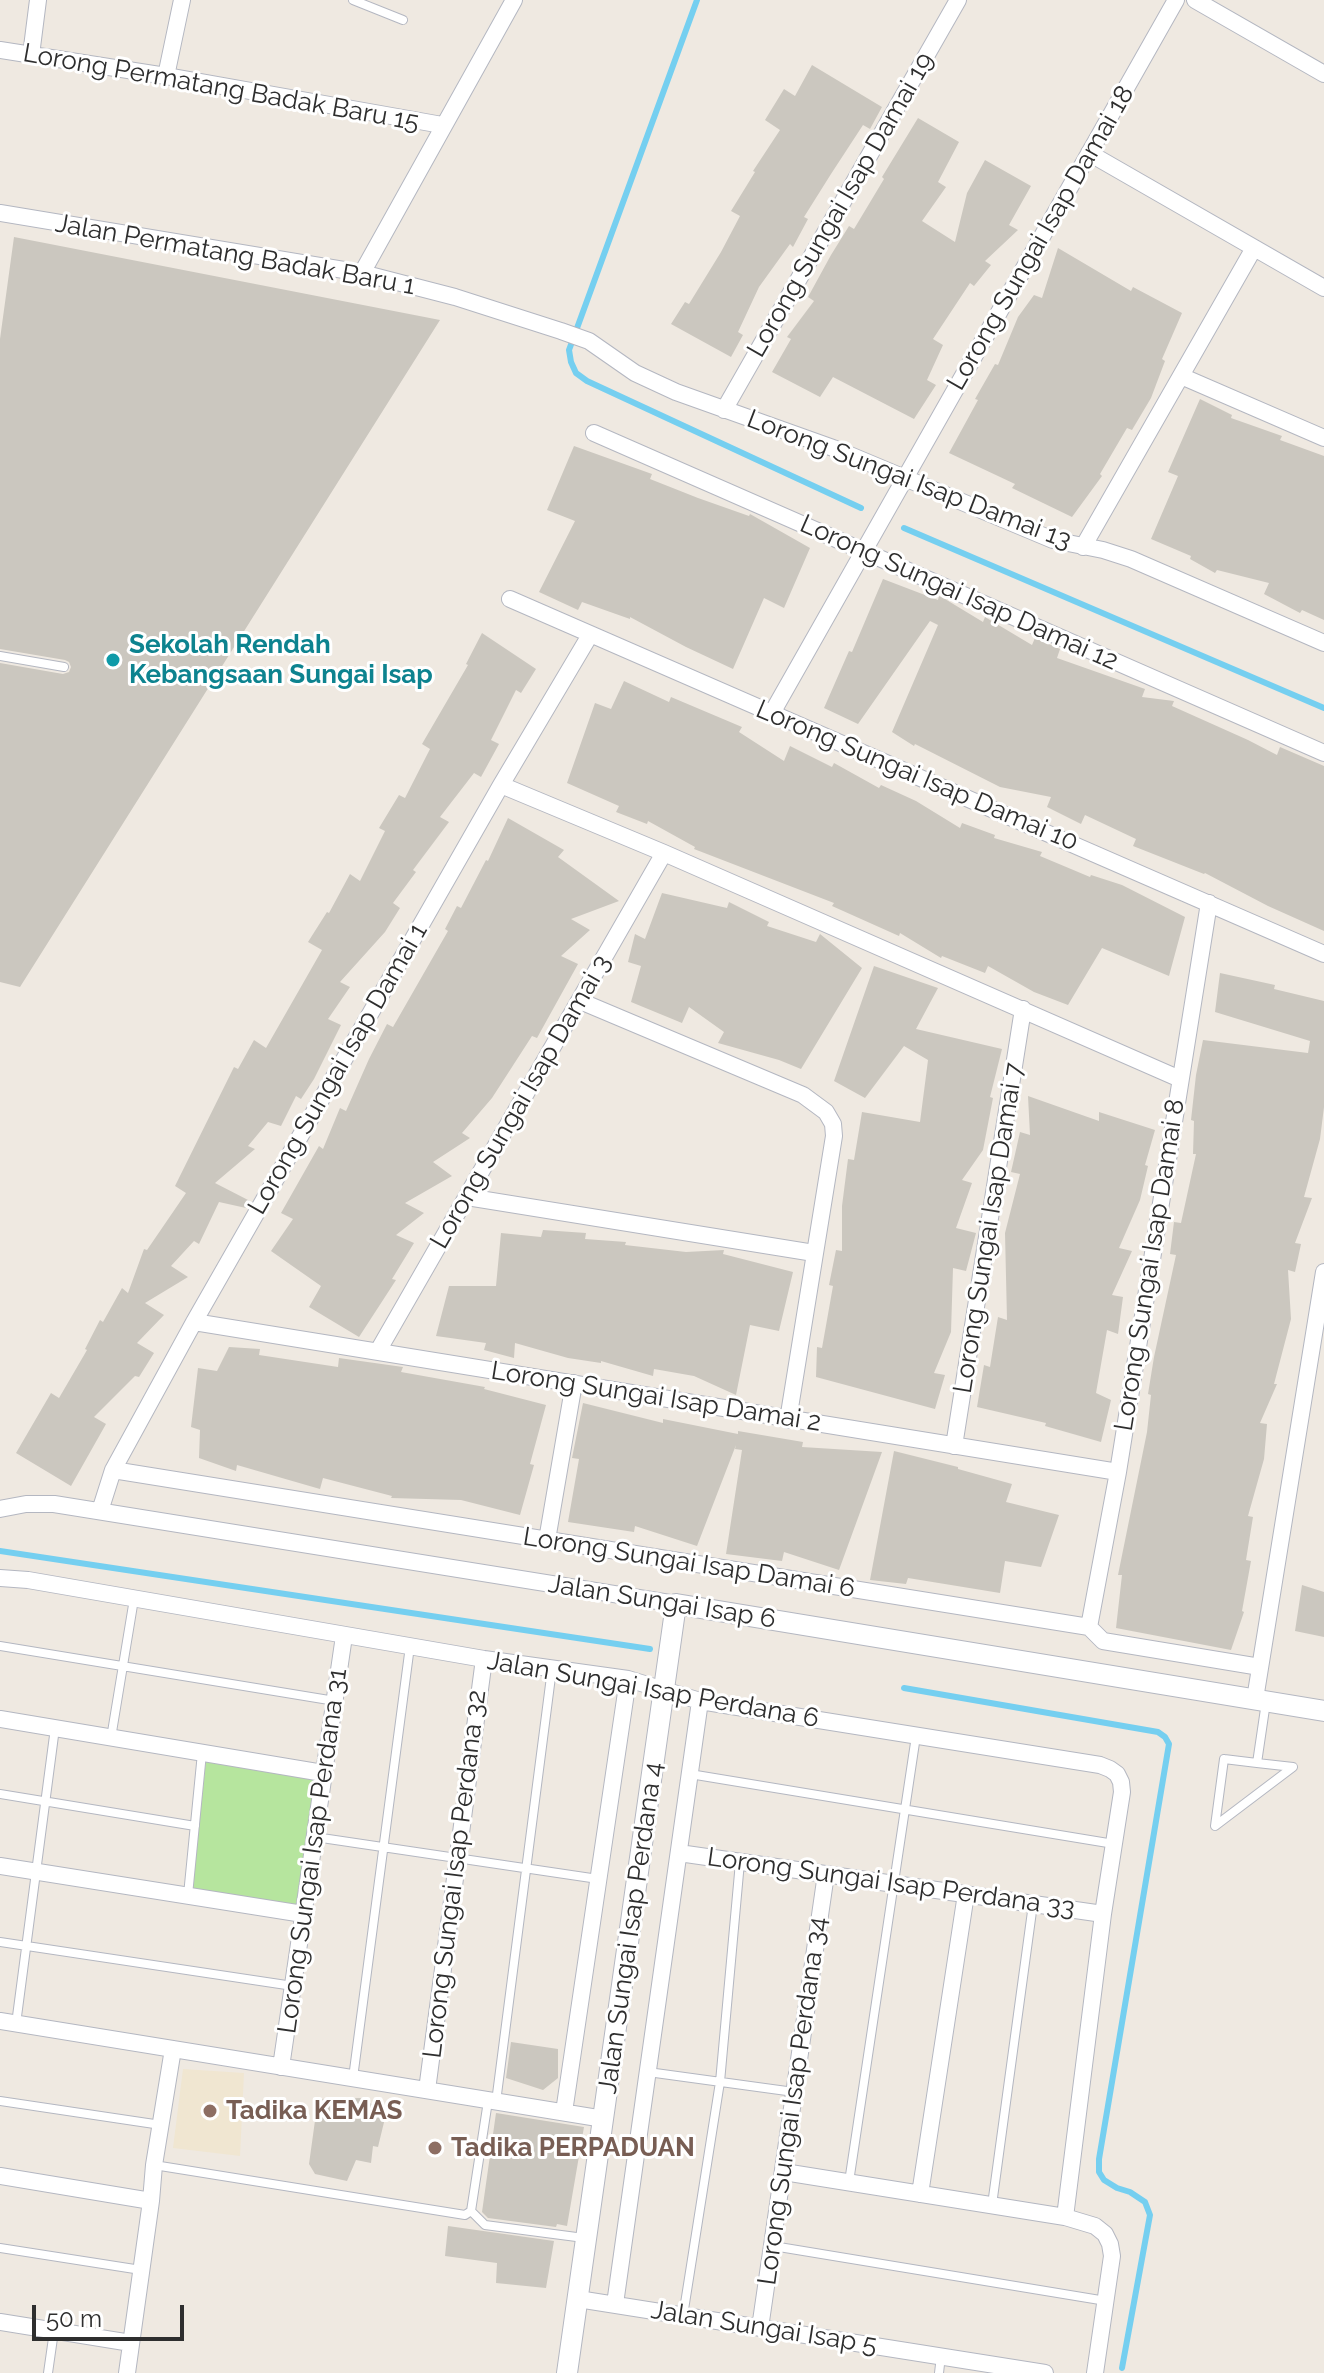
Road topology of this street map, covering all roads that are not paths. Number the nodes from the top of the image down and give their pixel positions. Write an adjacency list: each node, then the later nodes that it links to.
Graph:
1 (38, 0): 10 (street)
2 (182, 0): 12 (street)
3 (353, 0): 8 (lane)
4 (514, 0): 13 (street)
5 (958, 0): 21 (street, Lorong Sungai Isap Damai 19)
6 (1176, 0): 14 (street, Lorong Sungai Isap Damai 18)
7 (1195, 0): 11 (street)
8 (403, 20)
9 (0, 50): 10 (street, Lorong Permatang Badak Baru 15)
10 (31, 55): 12 (street, Lorong Permatang Badak Baru 15)
11 (1324, 74)
12 (166, 76): 13 (street, Lorong Permatang Badak Baru 15)
13 (442, 125): 17 (street)
14 (1089, 153): 16 (street); 24 (street, Lorong Sungai Isap Damai 18)
15 (0, 213): 17 (street, Jalan Permatang Badak Baru 1)
16 (1254, 248): 18 (street); 20 (street)
17 (362, 273): 19 (street, Jalan Permatang Badak Baru 1)
18 (1324, 288)
19 (589, 341): 21 (street, Lorong Sungai Isap Damai 13)
20 (1181, 376): 23 (street); 25 (street)
21 (724, 410): 24 (street, Lorong Sungai Isap Damai 13)
22 (594, 433): 26 (street, Lorong Sungai Isap Damai 12)
23 (1324, 438)
24 (905, 476): 25 (street, Lorong Sungai Isap Damai 13); 26 (street, Lorong Sungai Isap Damai 18)
25 (1083, 547): 29 (street, Lorong Sungai Isap Damai 13)
26 (863, 551): 32 (street, Lorong Sungai Isap Damai 18); 33 (street, Lorong Sungai Isap Damai 12)
27 (510, 599): 28 (street, Lorong Sungai Isap Damai 10)
28 (590, 635): 32 (street, Lorong Sungai Isap Damai 10); 34 (street, Lorong Sungai Isap Damai 1)
29 (1324, 643)
30 (0, 656): 31 (lane)
31 (64, 667)
32 (772, 713): 36 (street, Lorong Sungai Isap Damai 10)
33 (1324, 753)
34 (501, 785): 35 (street); 44 (street, Lorong Sungai Isap Damai 1)
35 (664, 853): 38 (street, Lorong Sungai Isap Damai 3); 39 (street)
36 (1209, 903): 37 (street, Lorong Sungai Isap Damai 10); 40 (street, Lorong Sungai Isap Damai 8)
37 (1324, 954)
38 (580, 1001): 41 (street, Lorong Sungai Isap Damai 3); 42 (street)
39 (1023, 1009): 40 (street); 48 (street, Lorong Sungai Isap Damai 7)
40 (1180, 1079): 50 (street, Lorong Sungai Isap Damai 8)
41 (467, 1197): 42 (street); 45 (street, Lorong Sungai Isap Damai 3)
42 (814, 1253): 47 (street)
43 (1324, 1272): 63 (street)
44 (194, 1322): 45 (street, Lorong Sungai Isap Damai 2); 49 (street, Lorong Sungai Isap Damai 1)
45 (378, 1351): 46 (street, Lorong Sungai Isap Damai 2)
46 (574, 1383): 47 (street, Lorong Sungai Isap Damai 2); 53 (street)
47 (788, 1420): 48 (street, Lorong Sungai Isap Damai 2)
48 (954, 1446): 50 (street, Lorong Sungai Isap Damai 2)
49 (113, 1470): 52 (street, Lorong Sungai Isap Damai 1); 53 (street, Lorong Sungai Isap Damai 6)
50 (1118, 1472): 57 (street, Lorong Sungai Isap Damai 8)
51 (0, 1509): 52 (street, Jalan Sungai Isap 6)
52 (100, 1511): 56 (street, Jalan Sungai Isap 6)
53 (547, 1540): 57 (street, Lorong Sungai Isap Damai 6)
54 (0, 1578): 55 (street, Jalan Sungai Isap Perdana 6)
55 (134, 1599): 58 (street, Jalan Sungai Isap Perdana 6); 62 (lane)
56 (676, 1604): 66 (street, Jalan Sungai Isap Perdana 4); 67 (street, Jalan Sungai Isap 6)
57 (1089, 1627): 63 (street, Lorong Sungai Isap Damai 6)
58 (344, 1636): 60 (street, Jalan Sungai Isap Perdana 6); 68 (street, Lorong Sungai Isap Perdana 31)
59 (0, 1646): 62 (lane)
60 (410, 1646): 61 (street, Jalan Sungai Isap Perdana 6); 85 (lane)
61 (484, 1659): 64 (street, Jalan Sungai Isap Perdana 6); 87 (street, Lorong Sungai Isap Perdana 32)
62 (123, 1666): 68 (lane); 74 (lane)
63 (1260, 1667): 67 (street)
64 (552, 1669): 65 (street, Jalan Sungai Isap Perdana 6); 90 (lane)
65 (628, 1679): 66 (street, Jalan Sungai Isap Perdana 6); 93 (street)
66 (663, 1690): 69 (street, Jalan Sungai Isap Perdana 6); 114 (street, Jalan Sungai Isap Perdana 4)
67 (1260, 1700): 70 (street, Jalan Sungai Isap 6); 76 (lane)
68 (335, 1701): 77 (street, Lorong Sungai Isap Perdana 31)
69 (700, 1701): 73 (street, Jalan Sungai Isap Perdana 6); 78 (street)
70 (1324, 1711)
71 (0, 1719): 72 (street)
72 (55, 1728): 74 (street); 80 (lane)
73 (916, 1736): 81 (lane); 84 (street, Jalan Sungai Isap Perdana 6)
74 (111, 1738): 75 (street)
75 (202, 1753): 77 (street); 82 (lane)
76 (1257, 1763): 76 (lane)
77 (323, 1773): 83 (street, Lorong Sungai Isap Perdana 31)
78 (690, 1774): 81 (lane); 86 (street)
79 (0, 1794): 80 (lane)
80 (46, 1802): 82 (lane); 91 (lane)
81 (906, 1809): 84 (lane); 94 (lane)
82 (195, 1826): 96 (lane)
83 (314, 1837): 85 (lane); 98 (street, Lorong Sungai Isap Perdana 31)
84 (1114, 1844): 99 (street, Jalan Sungai Isap Perdana 6)
85 (384, 1847): 87 (lane); 107 (lane)
86 (679, 1853): 88 (street, Lorong Sungai Isap Perdana 33); 106 (street)
87 (458, 1858): 90 (lane); 109 (street, Lorong Sungai Isap Perdana 32)
88 (741, 1861): 92 (street, Lorong Sungai Isap Perdana 33); 108 (lane)
89 (0, 1866): 91 (street)
90 (526, 1868): 93 (lane); 112 (lane)
91 (38, 1872): 96 (street); 101 (lane)
92 (826, 1874): 94 (street, Lorong Sungai Isap Perdana 33); 110 (street, Lorong Sungai Isap Perdana 34)
93 (599, 1879): 113 (street)
94 (896, 1884): 95 (street, Lorong Sungai Isap Perdana 33); 119 (lane)
95 (966, 1894): 97 (street, Lorong Sungai Isap Perdana 33); 120 (street)
96 (188, 1896): 98 (street)
97 (1033, 1904): 99 (street, Lorong Sungai Isap Perdana 33); 122 (lane)
98 (303, 1914): 102 (street, Lorong Sungai Isap Perdana 31)
99 (1103, 1914): 124 (street, Jalan Sungai Isap Perdana 6)
100 (0, 1942): 101 (lane)
101 (27, 1946): 102 (lane); 103 (lane)
102 (293, 1986): 105 (street, Lorong Sungai Isap Perdana 31)
103 (8, 2022): 104 (street)
104 (173, 2049): 105 (street); 115 (street)
105 (281, 2067): 107 (street)
106 (648, 2072): 108 (lane); 131 (street)
107 (353, 2078): 109 (street)
108 (720, 2082): 110 (lane); 132 (lane)
109 (427, 2090): 112 (street)
110 (795, 2092): 117 (street, Lorong Sungai Isap Perdana 34)
111 (0, 2101): 115 (lane)
112 (492, 2101): 113 (street); 123 (lane)
113 (564, 2112): 114 (street)
114 (604, 2119): 125 (street, Jalan Sungai Isap Perdana 4)
115 (161, 2125): 116 (street)
116 (154, 2165): 121 (street); 123 (lane)
117 (784, 2172): 119 (street); 126 (street, Lorong Sungai Isap Perdana 34)
118 (0, 2176): 121 (street)
119 (849, 2183): 120 (street)
120 (920, 2194): 122 (street)
121 (151, 2201): 128 (street)
122 (992, 2205): 124 (street)
123 (471, 2211): 125 (lane)
124 (1065, 2217): 130 (street)
125 (587, 2238): 129 (street, Jalan Sungai Isap Perdana 4)
126 (773, 2246): 130 (lane); 134 (street, Lorong Sungai Isap Perdana 34)
127 (0, 2248): 128 (lane)
128 (141, 2270): 136 (street)
129 (578, 2299): 131 (street, Jalan Sungai Isap 5); 140 (street, Jalan Sungai Isap Perdana 4)
130 (1106, 2301): 142 (street)
131 (615, 2304): 132 (street, Jalan Sungai Isap 5)
132 (683, 2316): 134 (street, Jalan Sungai Isap 5)
133 (0, 2322): 135 (street)
134 (760, 2328): 137 (street, Jalan Sungai Isap 5)
135 (54, 2331): 136 (street); 138 (lane)
136 (131, 2343): 139 (street)
137 (940, 2365): 141 (street, Jalan Sungai Isap 5)
138 (48, 2373)
139 (127, 2373)
140 (567, 2373)
141 (1045, 2373)
142 (1095, 2373)

